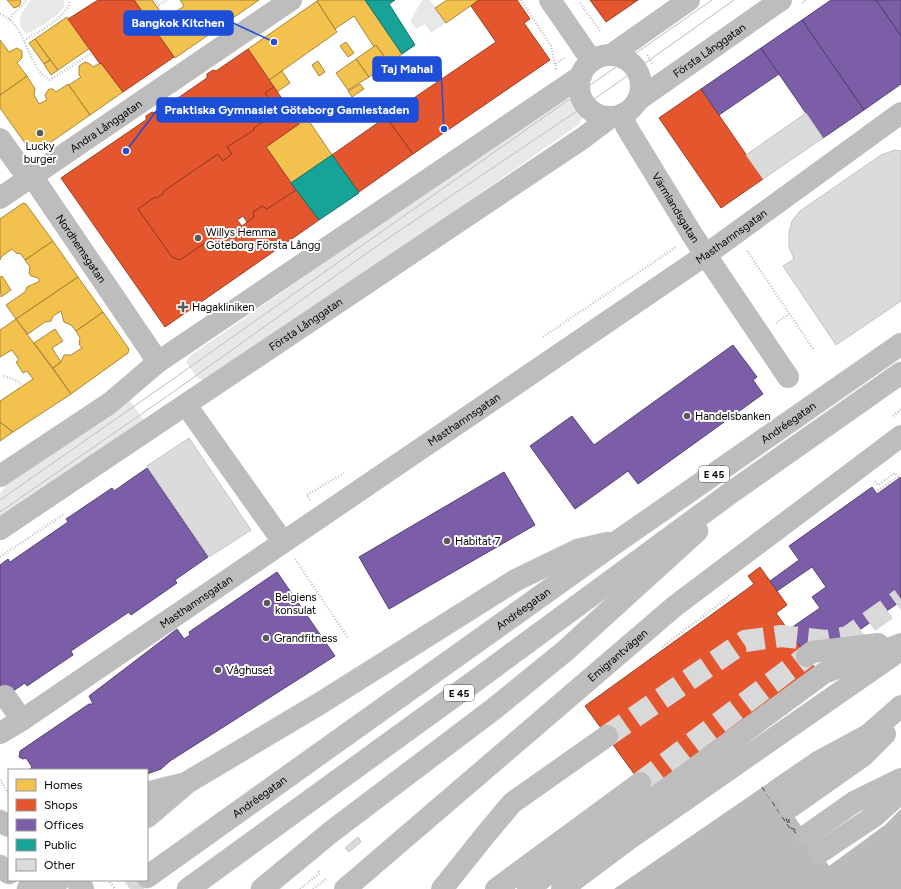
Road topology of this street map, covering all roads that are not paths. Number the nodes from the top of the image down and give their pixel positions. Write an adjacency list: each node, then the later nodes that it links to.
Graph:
1 (291, 0): 9 (main road, Andra Långgatan)
2 (550, 0): 5 (main road)
3 (689, 0): 5 (main road)
4 (781, 0): 6 (main road, Första Långgatan)
5 (595, 64): 6 (main road); 6 (main road); 13 (main road)
6 (624, 110): 11 (main road, Värmlandsgatan); 16 (main road, Första Långgatan)
7 (901, 113): 11 (main road, Masthamnsgatan)
8 (0, 138): 9 (main road, Nordhemsgatan)
9 (32, 176): 10 (main road, Andra Långgatan); 13 (main road, Nordhemsgatan)
10 (0, 198)
11 (707, 254): 15 (main road, Värmlandsgatan); 22 (main road, Masthamnsgatan)
12 (901, 344): 21 (main road, Andréegatan / E 45)
13 (158, 362): 18 (main road)
14 (901, 373): 19 (main road, E 45)
15 (788, 377)
16 (186, 406): 20 (main road, Första Långgatan); 22 (main road)
17 (901, 436): 53 (main road, Emigrantvägen)
18 (0, 476)
19 (729, 494): 51 (main road, E 45); 52 (main road)
20 (0, 529)
21 (621, 539): 34 (main road); 44 (main road, Andréegatan / E 45)
22 (283, 542): 29 (main road, Masthamnsgatan)
23 (901, 645): 25 (main road); 57 (main road); 58 (main road); 59 (main road)
24 (901, 658): 60 (main road)
25 (810, 660)
26 (5, 696): 29 (main road)
27 (901, 706): 35 (main road)
28 (901, 717): 38 (main road)
29 (22, 720): 30 (main road, Masthamnsgatan); 32 (main road, Masthamnsgatan)
30 (0, 733)
31 (606, 736): 54 (main road)
32 (0, 748)
33 (901, 779): 40 (main road)
34 (188, 782): 37 (main road); 39 (main road)
35 (777, 790)
36 (901, 792): 41 (main road)
37 (148, 793)
38 (789, 808)
39 (148, 816)
40 (807, 835)
41 (819, 853)
42 (0, 866): 43 (main road)
43 (8, 873)
44 (148, 876)
45 (16, 881): 48 (main road)
46 (40, 881): 49 (main road)
47 (77, 881): 50 (main road)
48 (22, 889)
49 (28, 889)
50 (83, 889)
51 (188, 889)
52 (262, 889)
53 (345, 889)
54 (442, 889)
55 (496, 889): 56 (main road)
56 (512, 889)
57 (528, 889)
58 (546, 889)
59 (562, 889)
60 (578, 889)

